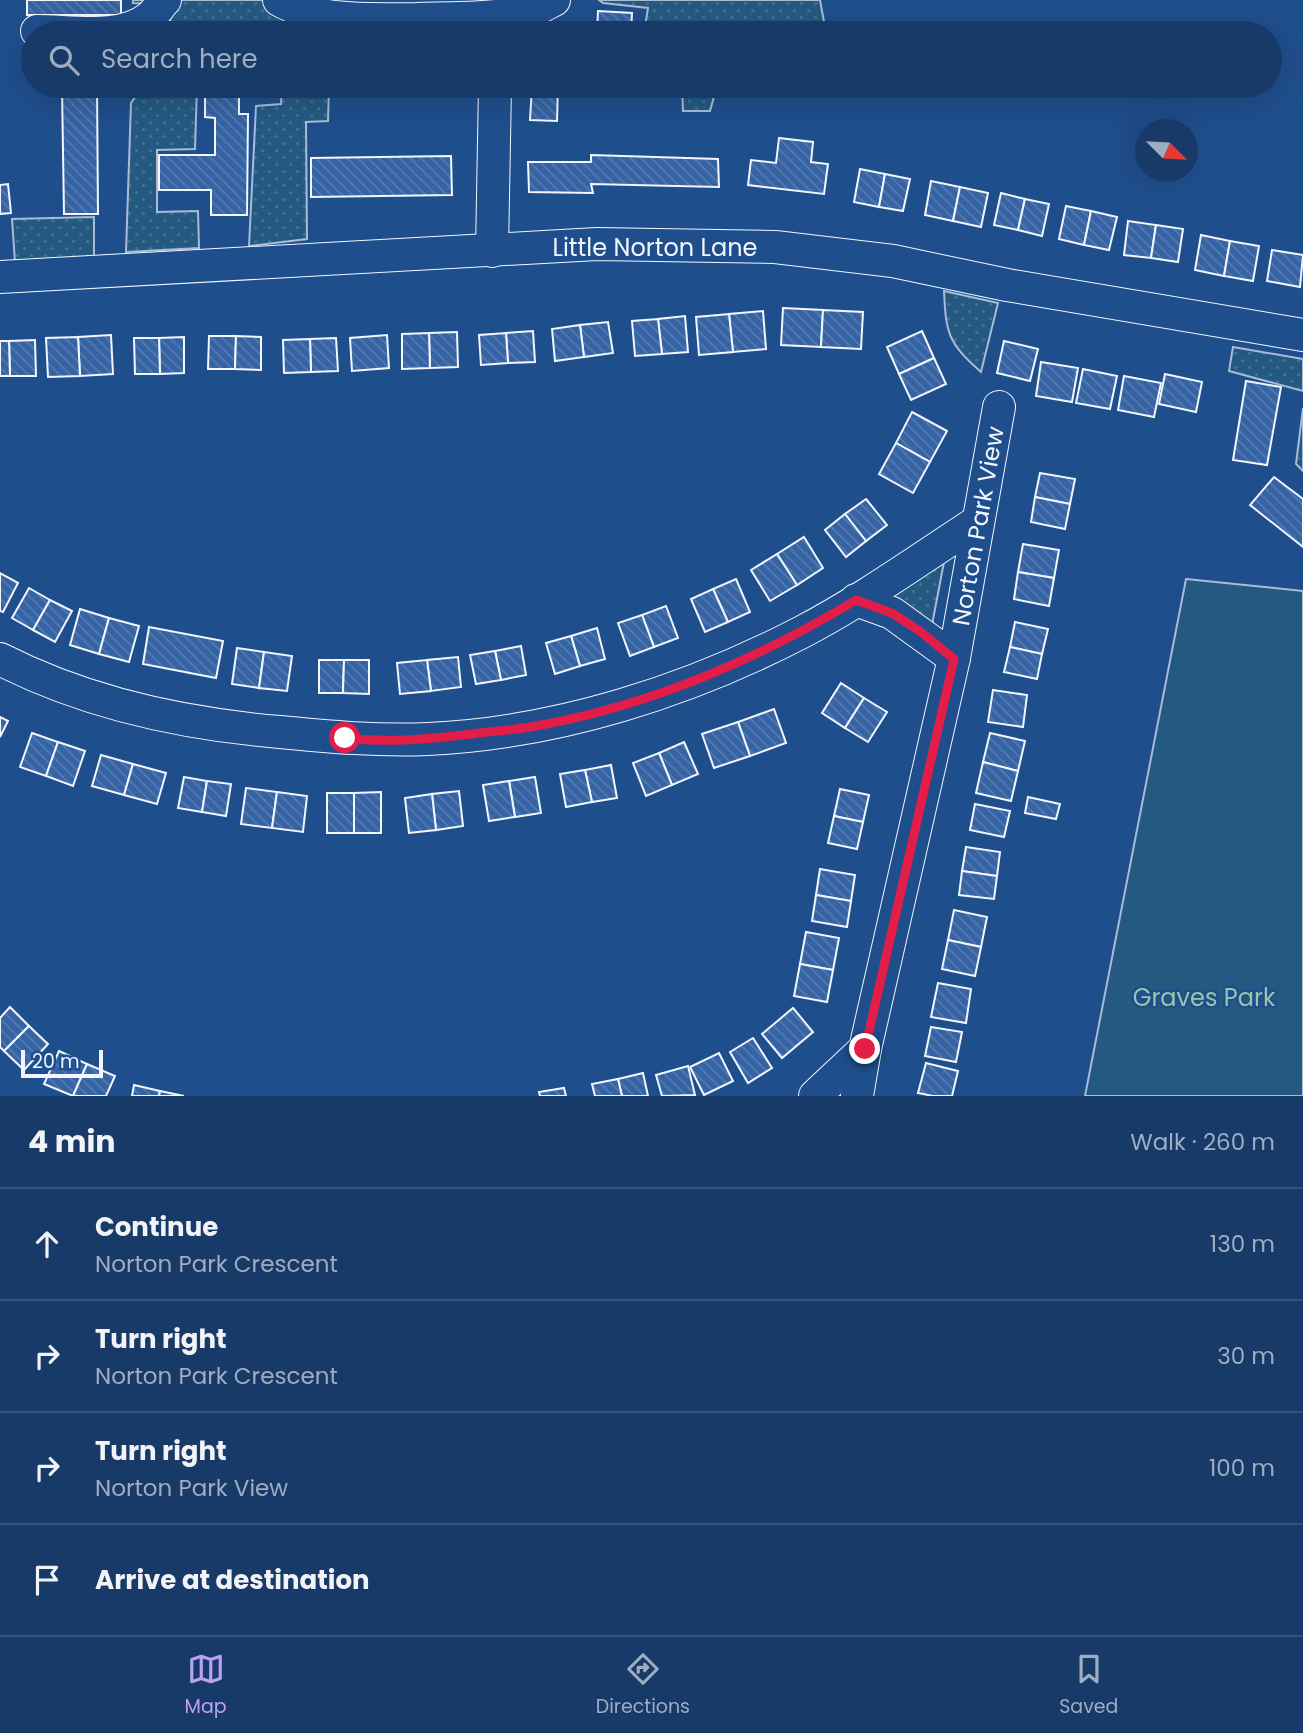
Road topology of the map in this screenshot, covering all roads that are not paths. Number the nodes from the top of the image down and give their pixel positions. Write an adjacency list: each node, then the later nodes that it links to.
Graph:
1 (165, 0): 4 (street)
2 (279, 0): 5 (street)
3 (554, 0): 6 (street)
4 (143, 21)
5 (415, 21)
6 (506, 21)
7 (495, 98): 8 (street)
8 (492, 251): 9 (street, Little Norton Lane); 10 (street, Little Norton Lane)
9 (0, 277)
10 (1303, 335)
11 (999, 407): 12 (street, Norton Park View)
12 (977, 522): 13 (street); 15 (street, Norton Park View)
13 (856, 600): 14 (street); 15 (street)
14 (0, 659)
15 (954, 659): 16 (street, Norton Park View)
16 (865, 1049): 17 (street); 18 (street, Norton Park View)
17 (816, 1096)
18 (858, 1096)

